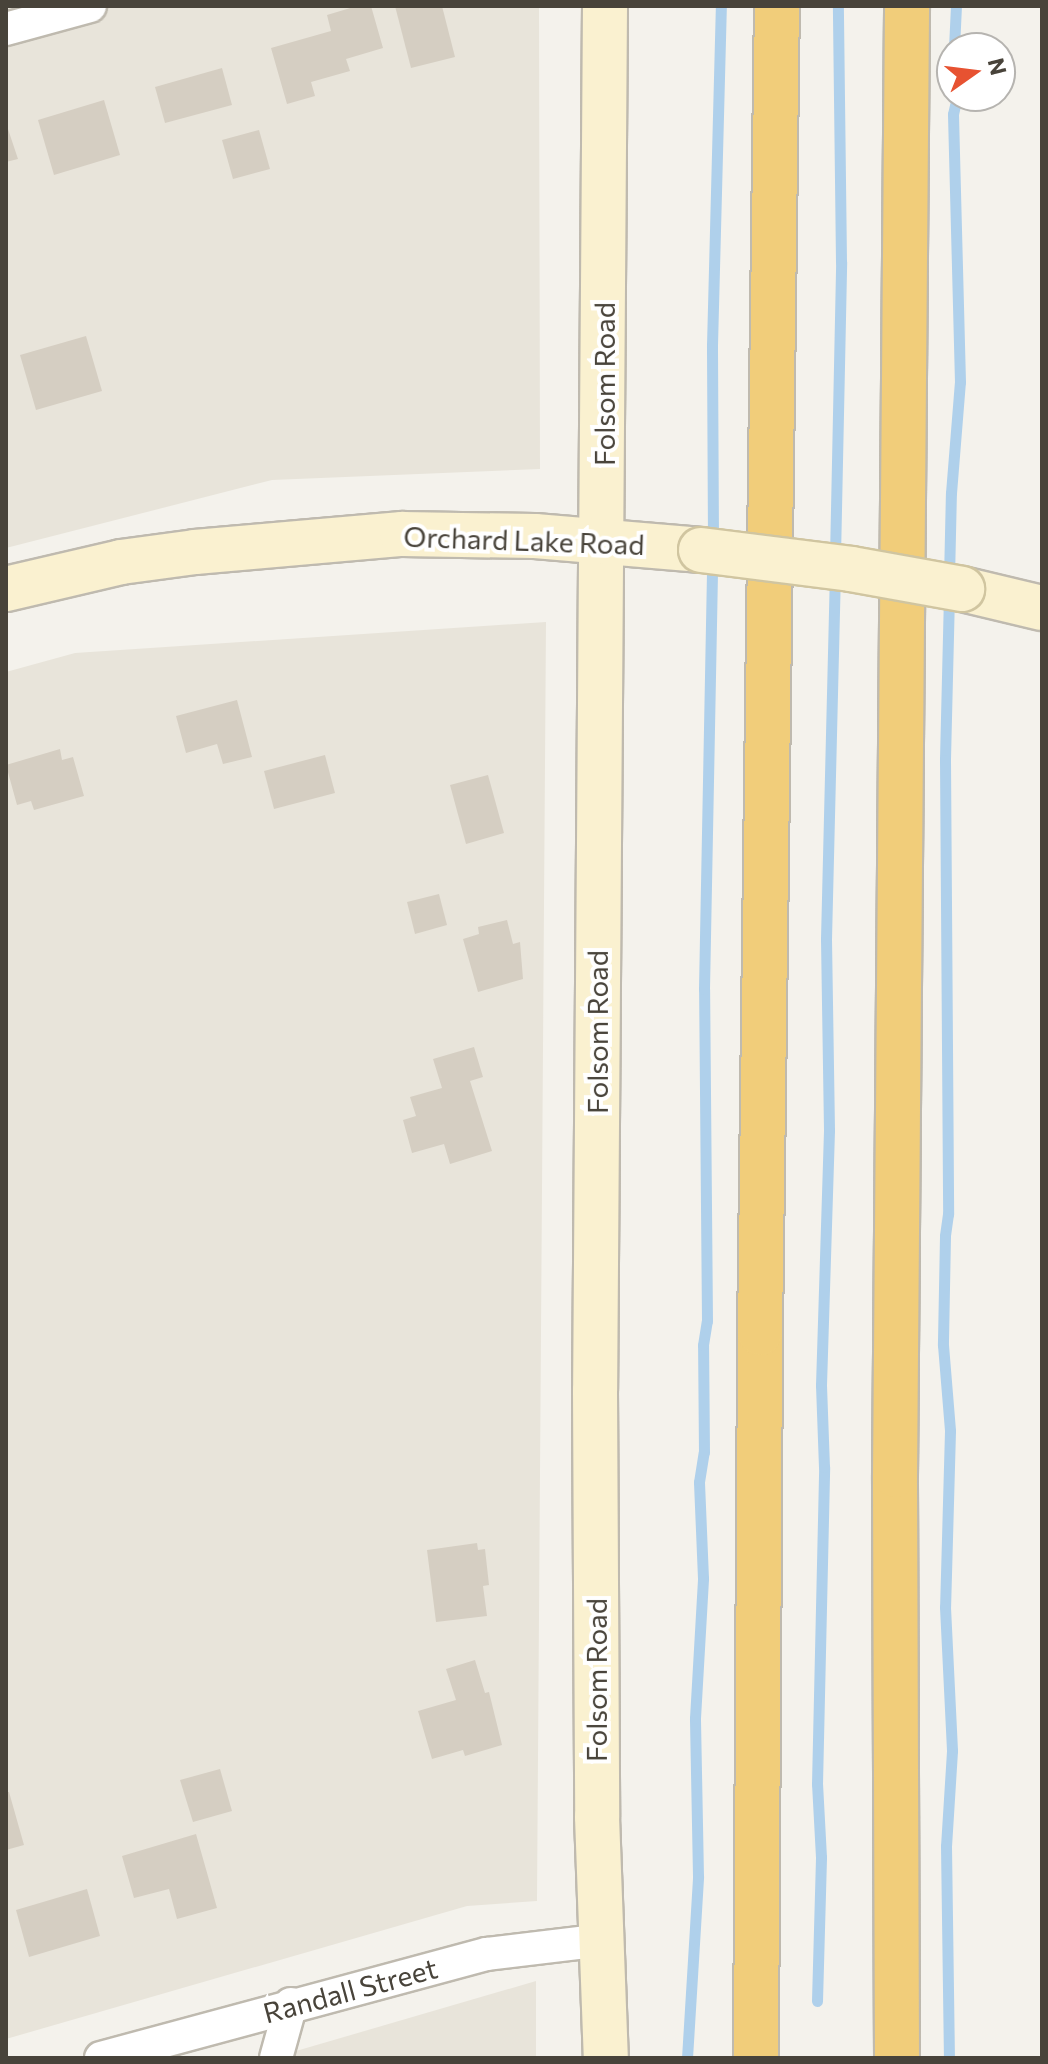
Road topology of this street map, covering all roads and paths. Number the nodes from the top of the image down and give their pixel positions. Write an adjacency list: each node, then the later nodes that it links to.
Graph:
1 (90, 6): 5 (street)
2 (605, 6): 6 (street, Folsom Road)
3 (777, 6): 14 (highway)
4 (907, 6): 15 (highway)
5 (6, 29)
6 (602, 541): 7 (street, Orchard Lake Road); 8 (street, Orchard Lake Road, bridge); 9 (street, Folsom Road)
7 (6, 589)
8 (1042, 608)
9 (603, 1940): 10 (street, Randall Street); 13 (street, Folsom Road)
10 (291, 2004): 11 (street, Randall Street); 12 (street)
11 (101, 2058)
12 (276, 2058)
13 (606, 2058)
14 (756, 2058)
15 (897, 2058)

